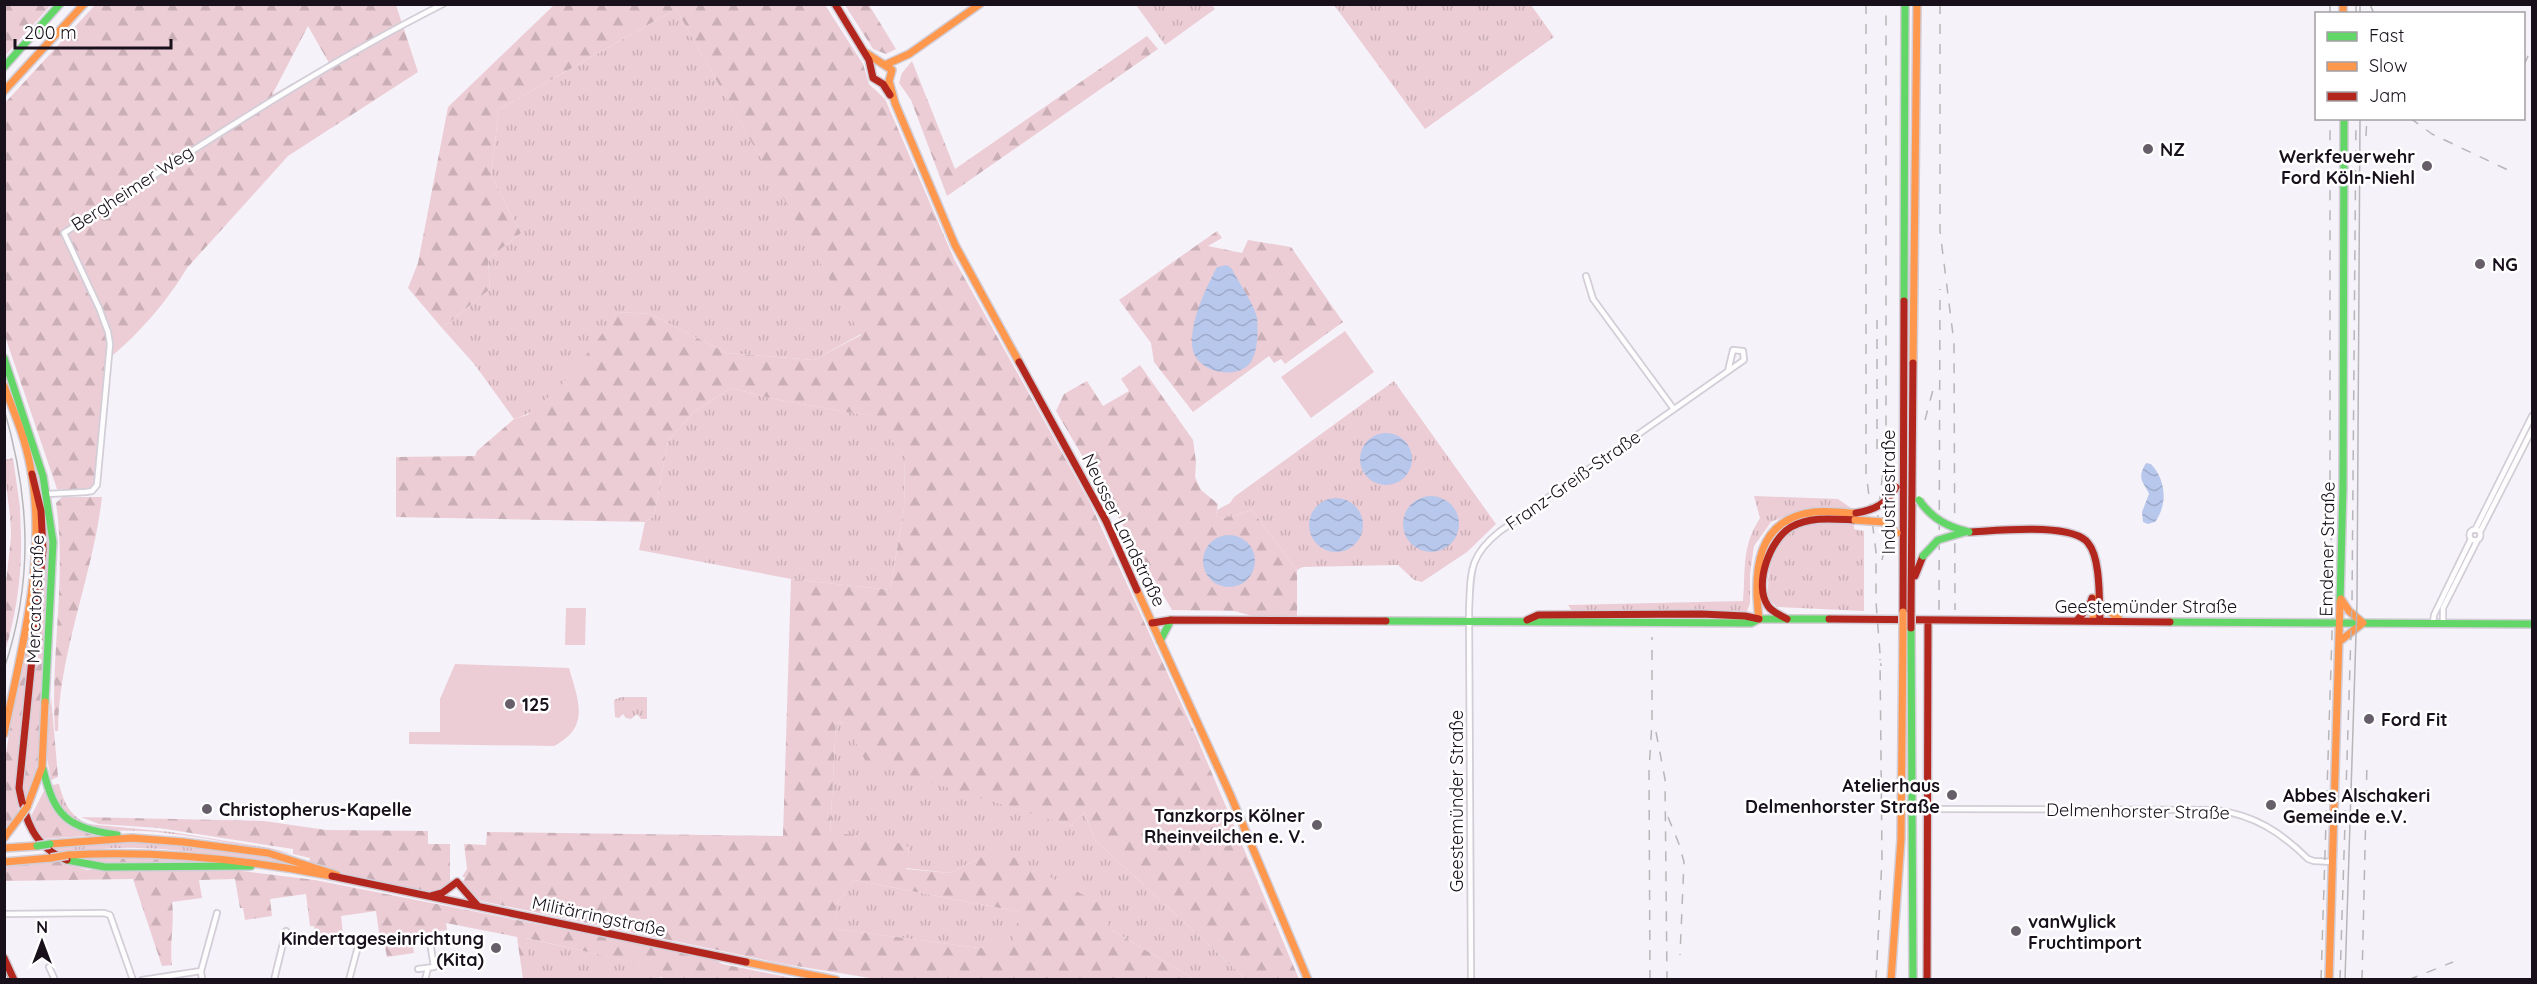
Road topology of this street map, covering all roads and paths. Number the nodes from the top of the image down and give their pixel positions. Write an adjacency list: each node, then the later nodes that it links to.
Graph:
1 (60, 4): 10 (main road)
2 (84, 4): 13 (main road)
3 (443, 4): 25 (street, Bergheimer Weg)
4 (835, 4): 8 (main road, Neusser Landstraße)
5 (980, 4): 9 (main road)
6 (1905, 4): 19 (main road, Industriestraße)
7 (1917, 4): 23 (main road, Industriestraße)
8 (866, 53): 9 (main road, Neusser Landstraße); 11 (main road, Neusser Landstraße)
9 (886, 66): 11 (main road); 12 (main road)
10 (4, 67)
11 (873, 69): 12 (main road, Neusser Landstraße)
12 (886, 82): 37 (main road, Neusser Landstraße)
13 (4, 91)
14 (2344, 120): 35 (main road, Emdener Straße)
15 (1586, 276): 20 (street)
16 (4, 358): 25 (main road, Mercatorstraße)
17 (1728, 371): 17 (street, Franz-Greiß-Straße); 20 (street, Franz-Greiß-Straße)
18 (4, 386): 24 (main road, Mercatorstraße)
19 (1904, 405): 26 (main road, bridge); 31 (main road, Industriestraße)
20 (1673, 408): 42 (street, Franz-Greiß-Straße)
21 (2532, 416): 27 (street)
22 (2532, 429): 27 (street)
23 (1912, 446): 28 (main road, bridge); 32 (main road, Industriestraße)
24 (32, 474): 56 (main road, Mercatorstraße); 65 (main road)
25 (47, 494): 57 (main road, Mercatorstraße)
26 (1855, 516): 31 (main road, bridge); 34 (main road); 39 (main road)
27 (2478, 531): 29 (street); 30 (street)
28 (1969, 532): 32 (main road, bridge); 33 (main road)
29 (2470, 538): 30 (street); 50 (street)
30 (2477, 541): 51 (street)
31 (1903, 583): 38 (main road, Industriestraße)
32 (1911, 588): 38 (main road, Industriestraße)
33 (2096, 589): 36 (main road); 44 (main road); 45 (main road)
34 (1763, 597): 39 (main road); 40 (main road)
35 (2341, 598): 48 (main road, Emdener Straße); 49 (main road)
36 (2099, 602): 45 (main road); 46 (main road)
37 (1147, 612): 41 (main road); 47 (main road, Neusser Landstraße)
38 (1907, 612): 53 (main road, Industriestraße, bridge)
39 (1759, 619): 40 (main road, Geestemünder Straße); 42 (main road, Geestemünder Straße)
40 (1787, 619): 43 (main road, Geestemünder Straße)
41 (1171, 620): 42 (main road, Geestemünder Straße); 47 (main road, Geestemünder Straße); 54 (main road)
42 (1469, 621): 92 (street, Geestemünder Straße)
43 (1928, 621): 44 (main road, Geestemünder Straße); 58 (main road)
44 (2077, 621): 45 (main road, Geestemünder Straße)
45 (2096, 621): 46 (main road, Geestemünder Straße)
46 (2121, 621): 48 (main road, Geestemünder Straße)
47 (1152, 623): 54 (main road, Neusser Landstraße)
48 (2340, 623): 49 (main road, Geestemünder Straße); 55 (main road, Emdener Straße)
49 (2363, 623): 50 (main road, Geestemünder Straße); 55 (main road)
50 (2433, 623): 51 (main road, Geestemünder Straße)
51 (2444, 623): 52 (main road, Geestemünder Straße)
52 (2532, 624)
53 (1907, 628): 80 (main road, Industriestraße); 81 (main road, Industriestraße)
54 (1160, 641): 91 (main road, Neusser Landstraße)
55 (2340, 641): 64 (main road, Emdener Straße)
56 (4, 734)
57 (42, 766): 59 (main road, Mercatorstraße, bridge); 60 (main road)
58 (1928, 809): 64 (street, Delmenhorster Straße); 93 (main road)
59 (4, 838)
60 (132, 838): 61 (main road, Militärringstraße, bridge); 62 (main road, Militärringstraße)
61 (5, 848)
62 (296, 861): 66 (main road); 67 (main road, Militärringstraße)
63 (4, 862): 65 (main road, Militärringstraße, bridge)
64 (2333, 862): 94 (main road, Emdener Straße)
65 (262, 865): 66 (main road, Militärringstraße)
66 (294, 871): 67 (main road, Militärringstraße)
67 (357, 881): 68 (main road, Militärringstraße)
68 (430, 896): 69 (main road, Militärringstraße); 69 (main road)
69 (479, 907): 90 (main road, Militärringstraße)
70 (217, 913): 79 (street)
71 (4, 914): 84 (street)
72 (286, 931): 87 (street)
73 (430, 942): 77 (street)
74 (357, 950): 88 (street)
75 (4, 958): 82 (main road)
76 (49, 967): 83 (street)
77 (428, 968): 78 (street); 89 (street)
78 (417, 969)
79 (201, 971): 85 (street); 86 (street)
80 (1892, 977)
81 (1912, 978)
82 (14, 980)
83 (55, 980)
84 (133, 980)
85 (142, 980)
86 (202, 980)
87 (274, 980)
88 (349, 980)
89 (425, 980)
90 (836, 980)
91 (1308, 980)
92 (1471, 980)
93 (1927, 980)
94 (2329, 980)

